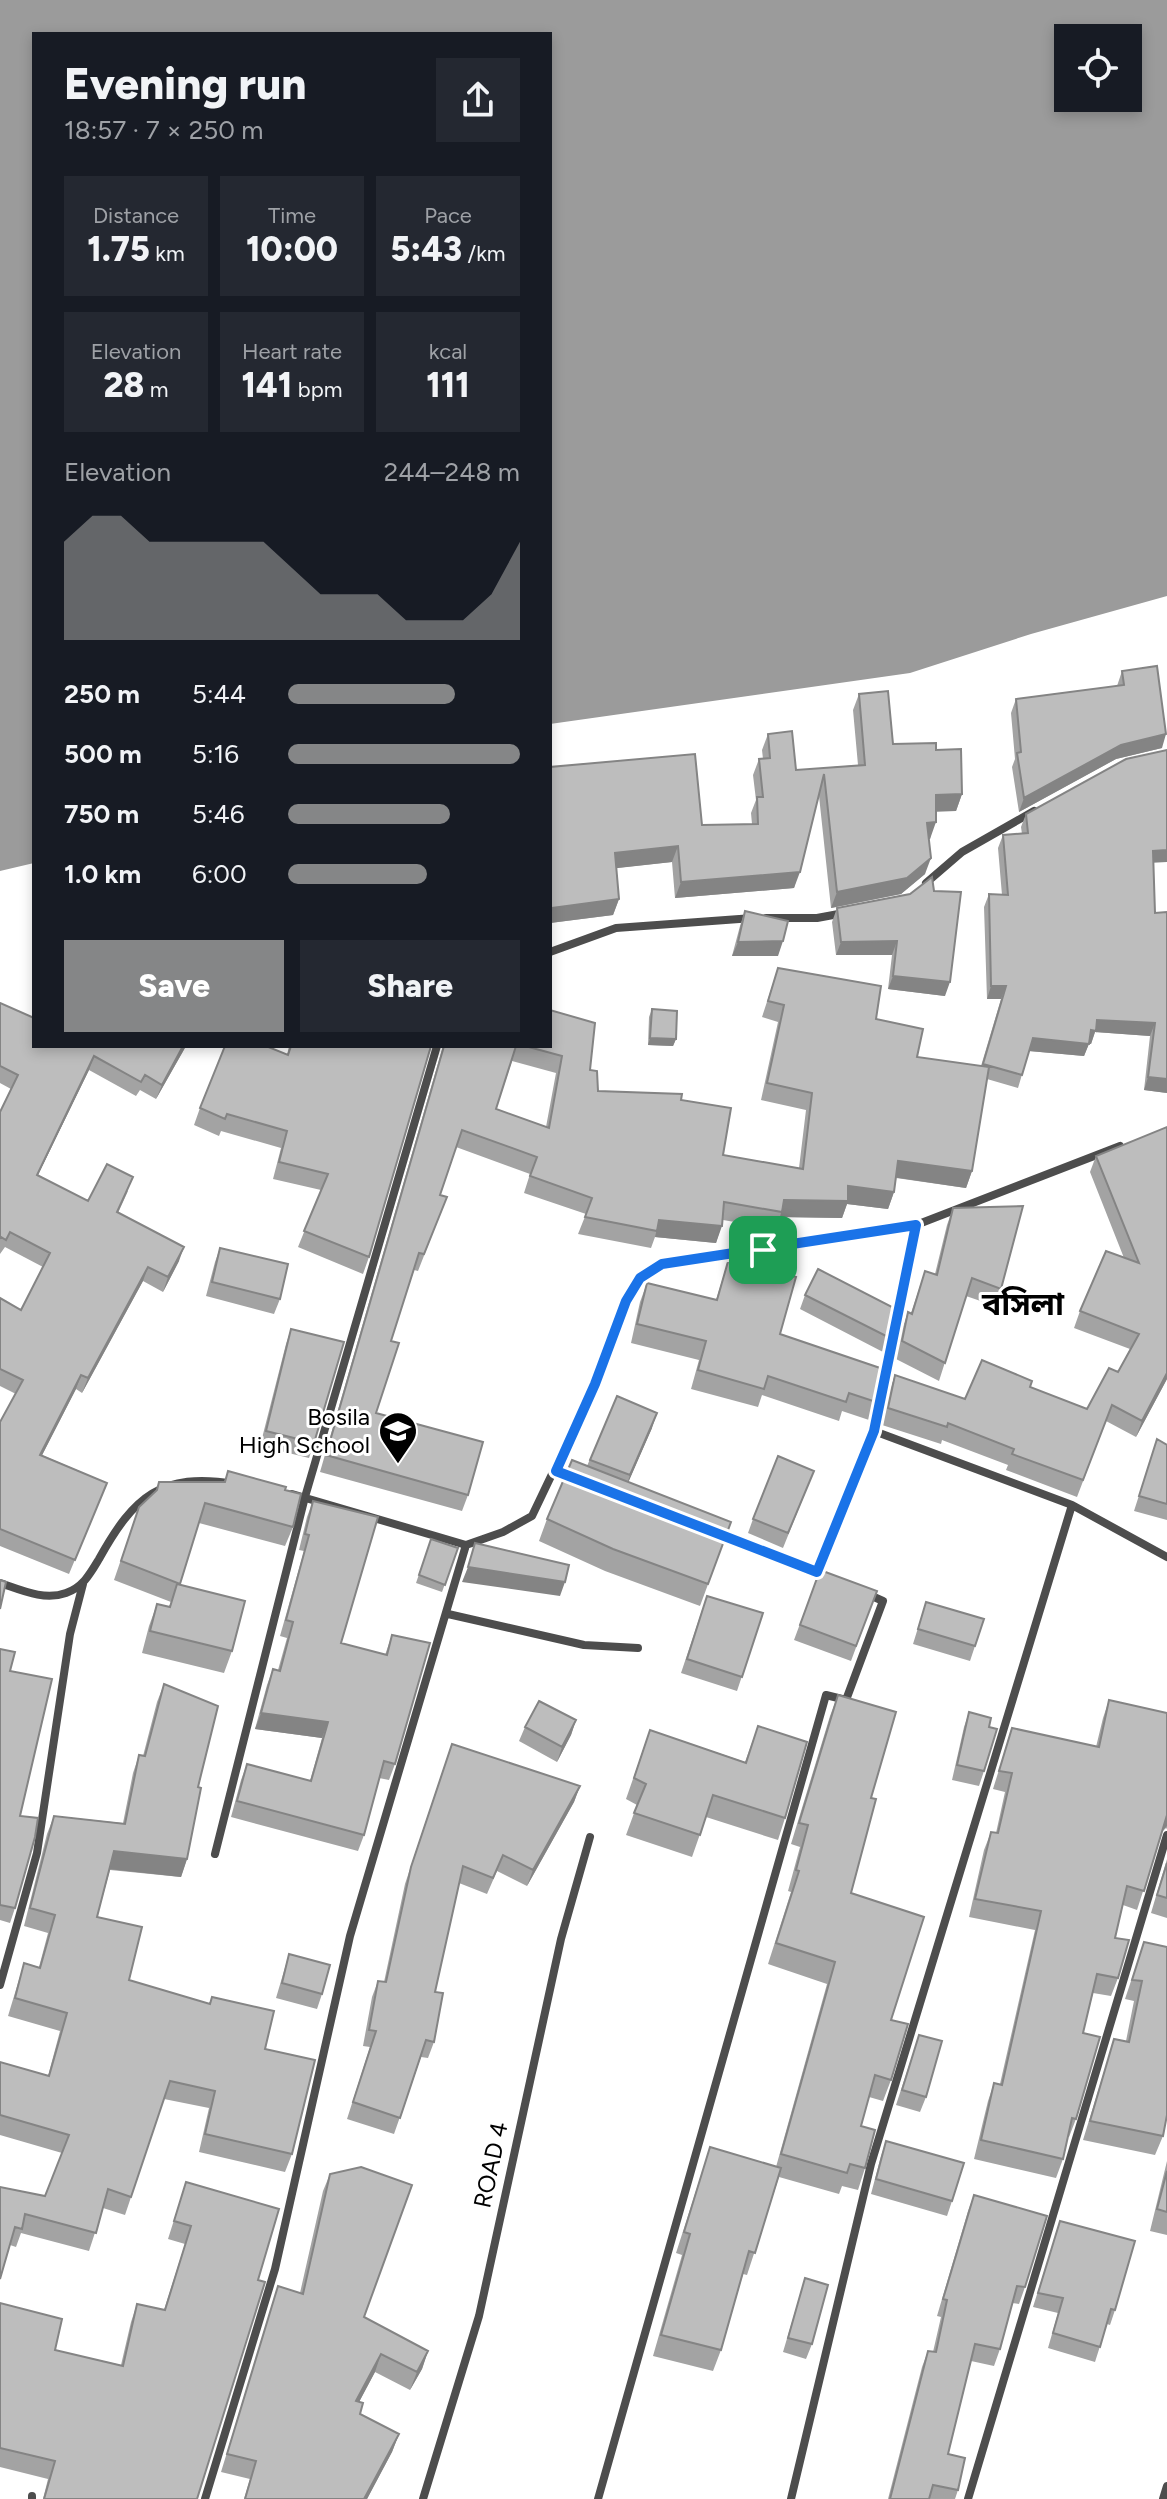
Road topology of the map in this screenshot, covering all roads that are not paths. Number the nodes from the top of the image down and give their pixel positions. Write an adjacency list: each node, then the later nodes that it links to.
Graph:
1 (1038, 809): 2 (street)
2 (916, 891)
3 (861, 910): 4 (street)
4 (552, 951)
5 (436, 1048): 13 (street)
6 (1128, 1144): 7 (street)
7 (916, 1225): 8 (street); 9 (street)
8 (874, 1431): 14 (street); 18 (street)
9 (556, 1471): 10 (street); 16 (street)
10 (571, 1476)
11 (252, 1486): 21 (street)
12 (279, 1491): 13 (street)
13 (305, 1497): 16 (street); 27 (street)
14 (1072, 1505): 17 (street); 33 (street)
15 (716, 1532): 18 (street)
16 (466, 1545): 23 (street)
17 (1167, 1557)
18 (817, 1572): 19 (street)
19 (830, 1577)
20 (0, 1583): 21 (street)
21 (83, 1584): 28 (street)
22 (857, 1589): 32 (street)
23 (448, 1614): 24 (street); 30 (street)
24 (638, 1648)
25 (1167, 1835): 34 (street)
26 (590, 1837): 31 (street, ROAD 4)
27 (215, 1854)
28 (0, 1985)
29 (1167, 2486): 35 (street)
30 (205, 2499)
31 (423, 2499)
32 (598, 2499)
33 (791, 2499)
34 (968, 2499)
35 (1163, 2499)

